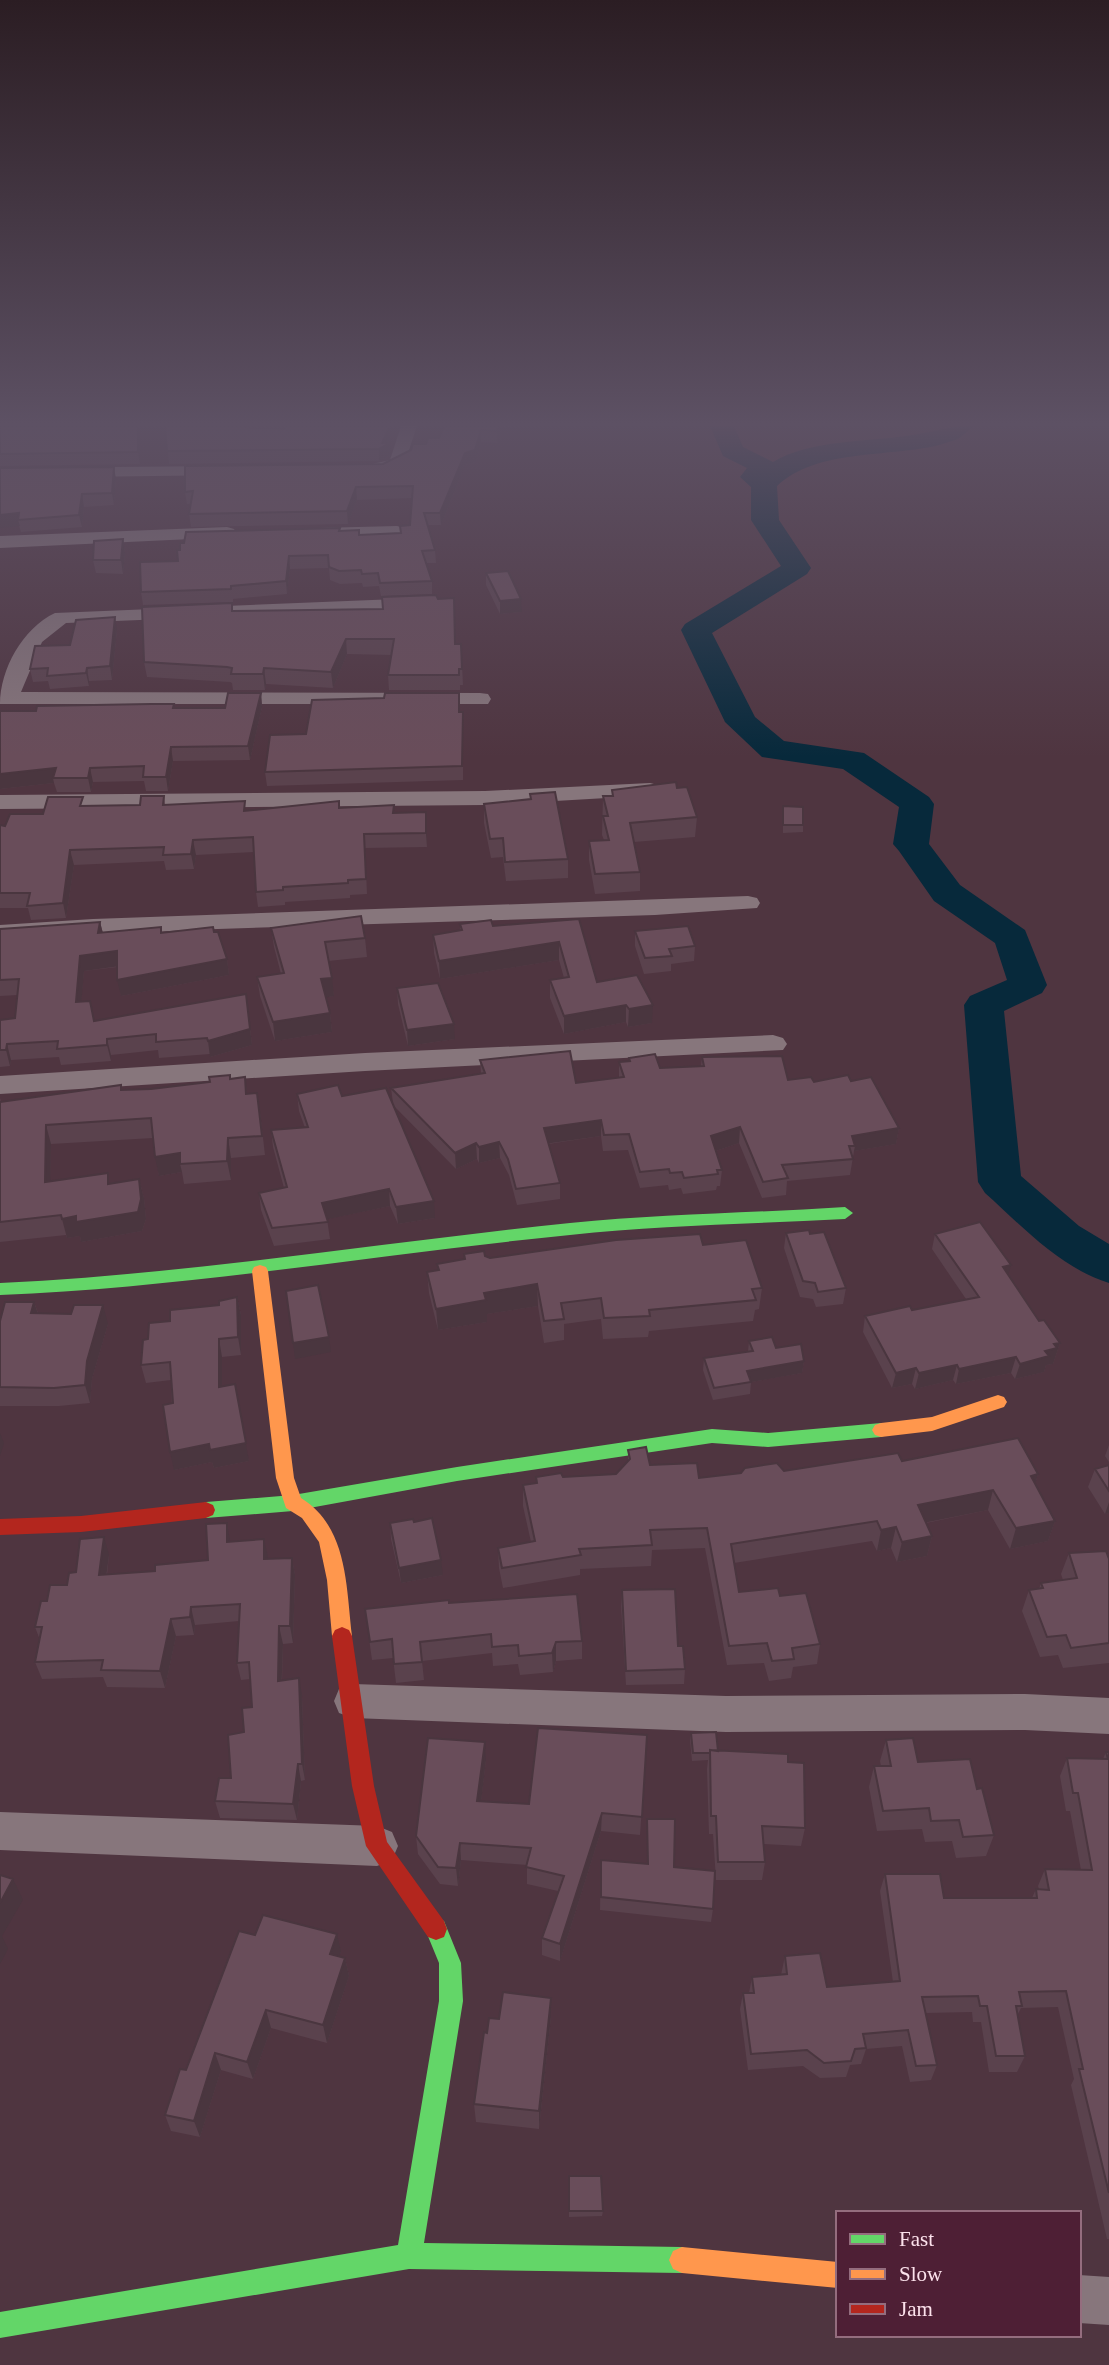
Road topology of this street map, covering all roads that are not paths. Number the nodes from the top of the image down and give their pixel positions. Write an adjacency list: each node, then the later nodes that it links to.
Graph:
1 (158, 536): 2 (street)
2 (0, 542)
3 (434, 603): 4 (street)
4 (4, 698): 5 (street)
5 (480, 699)
6 (673, 789): 7 (street)
7 (0, 802)
8 (748, 902): 9 (street)
9 (0, 933)
10 (773, 1044): 11 (street)
11 (0, 1085)
12 (845, 1213): 13 (street)
13 (260, 1271): 14 (street); 16 (street)
14 (0, 1289)
15 (998, 1402): 16 (street)
16 (293, 1503): 17 (street); 18 (street)
17 (0, 1527)
18 (353, 1701): 19 (street); 21 (street)
19 (1109, 1716)
20 (0, 1831): 21 (street)
21 (377, 1846): 22 (street)
22 (408, 2256): 23 (street); 26 (street)
23 (836, 2275)
24 (1081, 2299): 25 (street)
25 (1109, 2301)
26 (0, 2325)

